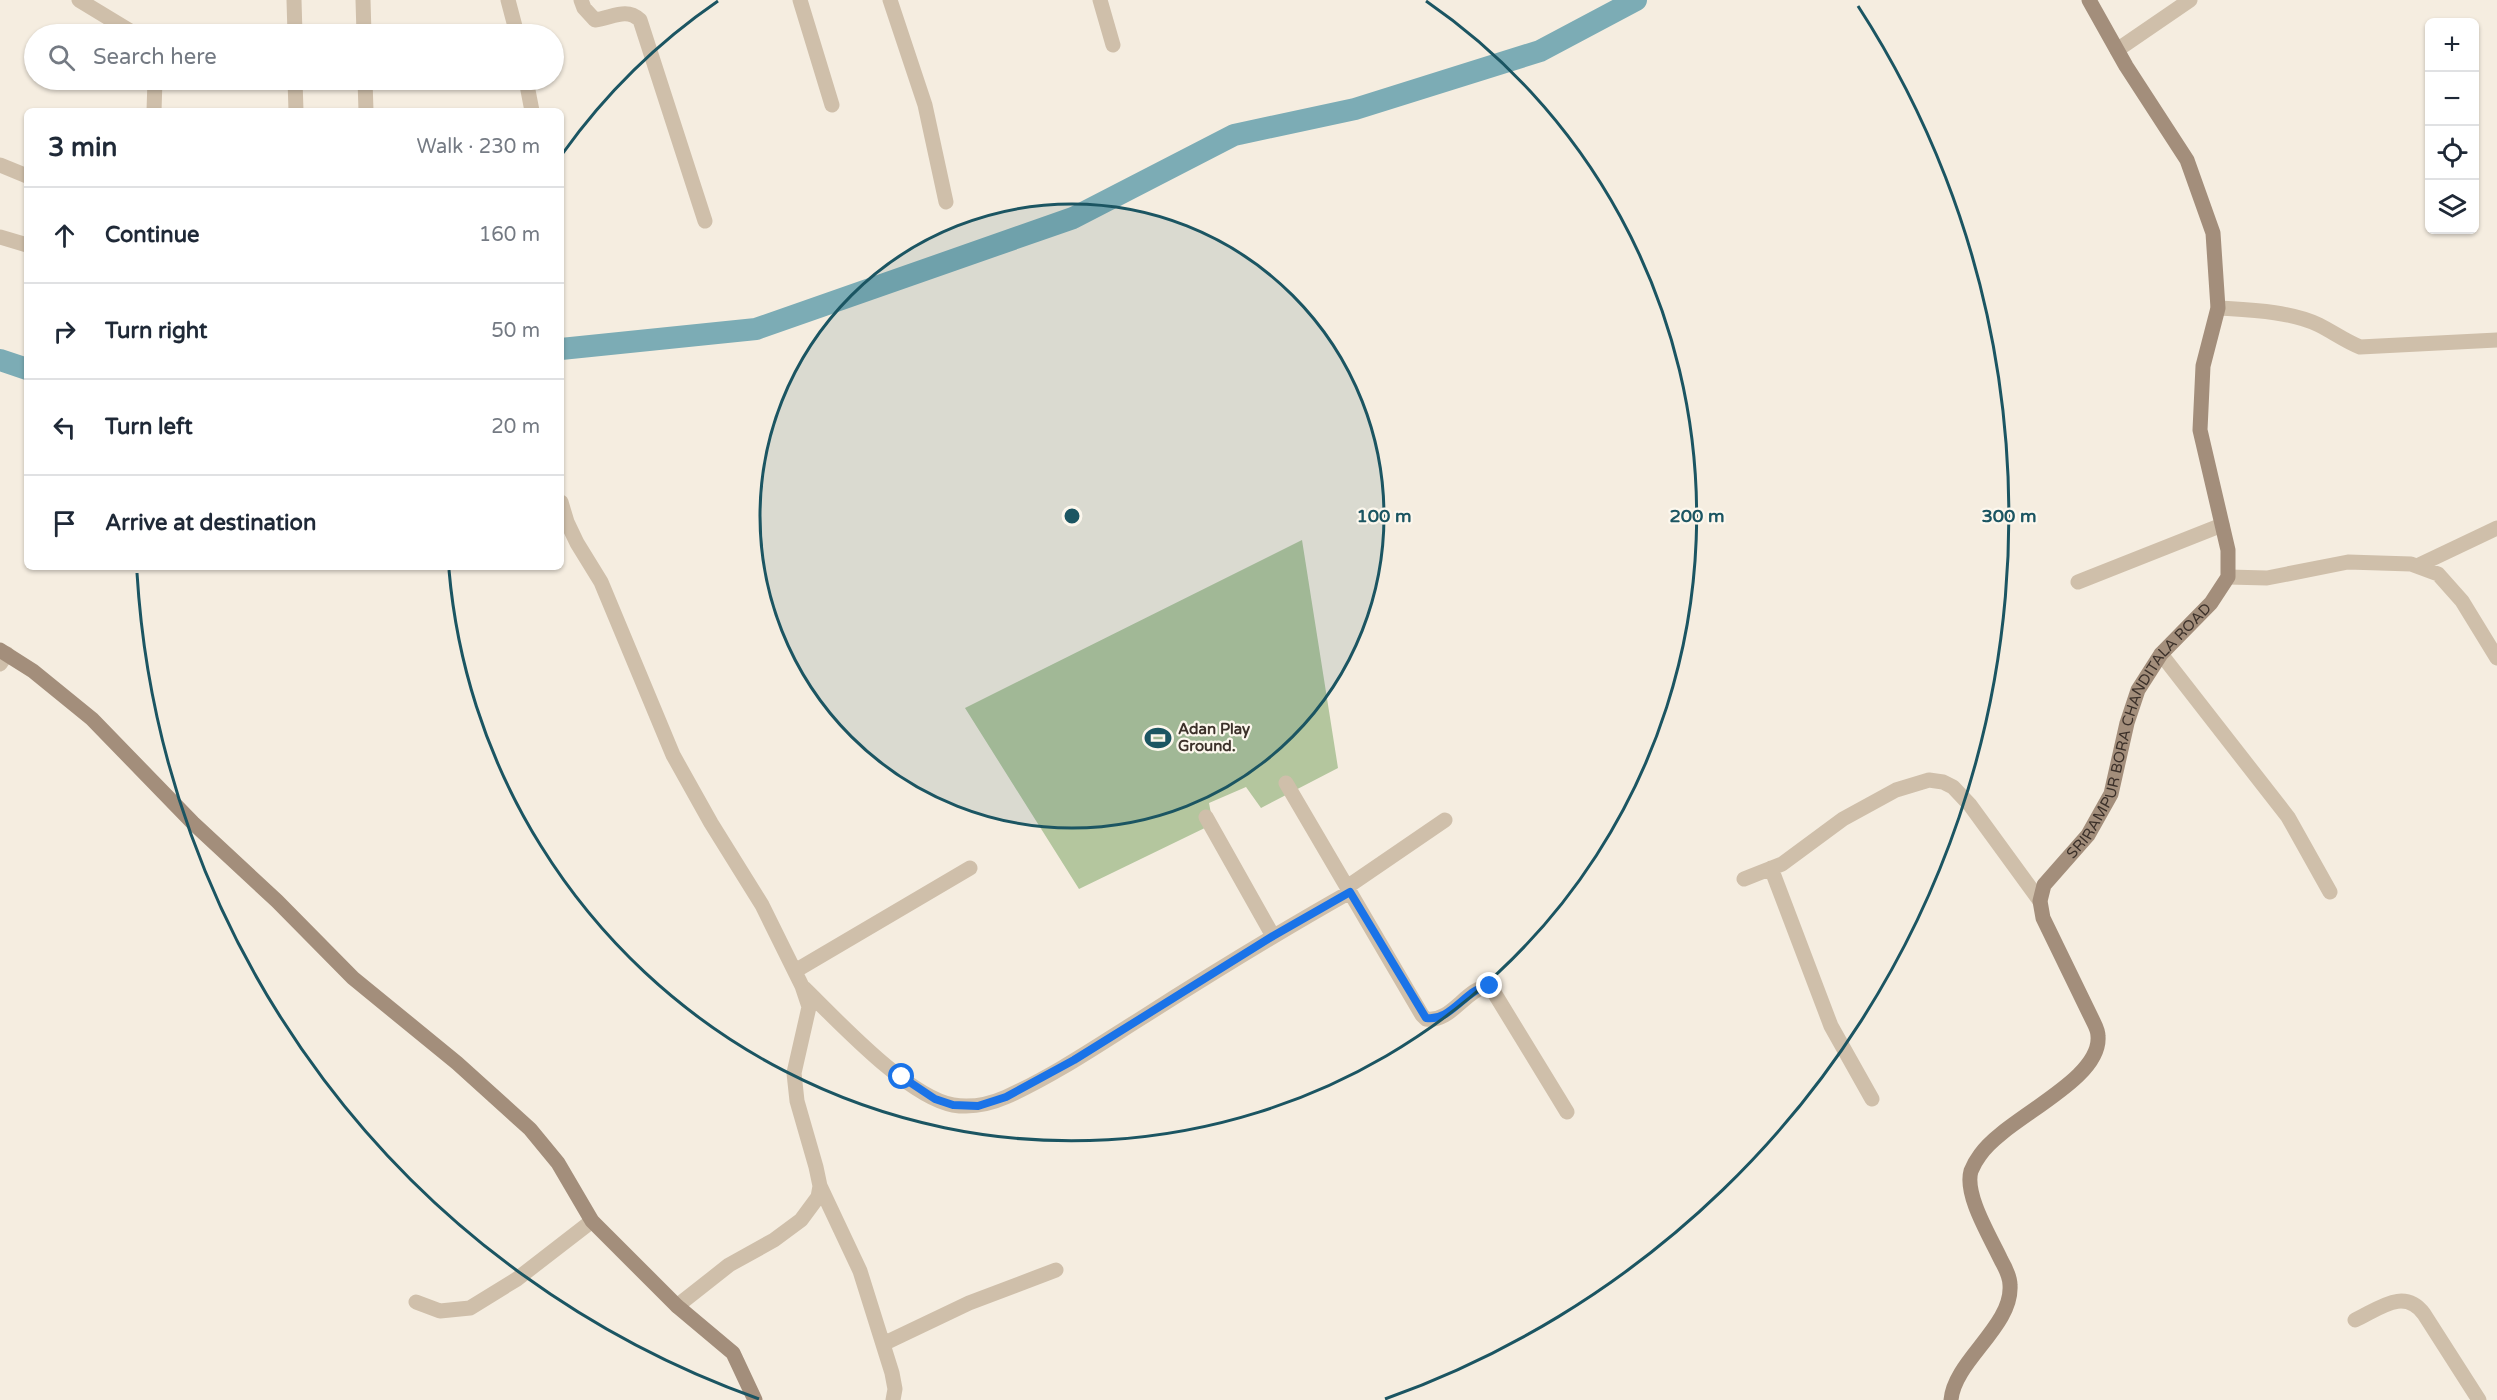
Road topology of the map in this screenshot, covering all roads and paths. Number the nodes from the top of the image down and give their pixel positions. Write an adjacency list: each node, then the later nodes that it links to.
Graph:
1 (79, 0): 11 (street)
2 (294, 0): 12 (street)
3 (363, 0): 13 (street)
4 (508, 0): 14 (street)
5 (581, 0): 29 (street)
6 (800, 0): 21 (street)
7 (890, 0): 28 (street)
8 (1100, 0): 15 (street)
9 (2089, 0): 16 (street)
10 (2190, 0): 16 (street)
11 (119, 24)
12 (295, 24)
13 (364, 24)
14 (515, 24)
15 (1113, 45)
16 (2117, 50): 32 (street)
17 (155, 90): 22 (street)
18 (295, 90): 23 (street)
19 (365, 90): 24 (street)
20 (528, 90): 25 (street)
21 (832, 105)
22 (154, 108)
23 (296, 108)
24 (366, 108)
25 (531, 108)
26 (0, 165): 27 (street)
27 (24, 175)
28 (946, 202)
29 (705, 221)
30 (0, 237): 31 (street)
31 (24, 243)
32 (2218, 308): 33 (street); 35 (street)
33 (2497, 340)
34 (564, 512): 53 (street)
35 (2222, 525): 38 (street); 39 (street)
36 (2497, 528): 37 (street)
37 (2417, 566): 38 (street); 42 (street)
38 (2228, 577): 40 (street, SRIRAMPUR BORA CHANDITALA ROAD)
39 (2078, 582)
40 (2161, 654): 50 (street); 51 (street, SRIRAMPUR BORA CHANDITALA ROAD)
41 (2, 656): 58 (street)
42 (2497, 658)
43 (1286, 783): 49 (street)
44 (1206, 817): 52 (street)
45 (1445, 820): 49 (street)
46 (970, 868): 53 (street)
47 (1771, 868): 48 (street); 51 (street); 55 (street)
48 (1744, 879)
49 (1349, 890): 52 (street); 56 (street)
50 (2330, 892)
51 (2040, 901): 66 (street)
52 (1273, 936): 54 (street)
53 (795, 971): 54 (street)
54 (802, 986): 57 (street)
55 (1872, 1099)
56 (1567, 1112)
57 (820, 1186): 61 (street); 63 (street)
58 (591, 1221): 60 (street); 61 (street)
59 (1056, 1270): 63 (street)
60 (416, 1302)
61 (677, 1306): 64 (street)
62 (2355, 1320): 67 (street)
63 (883, 1344): 65 (street)
64 (755, 1400)
65 (893, 1400)
66 (1951, 1400)
67 (2479, 1400)

